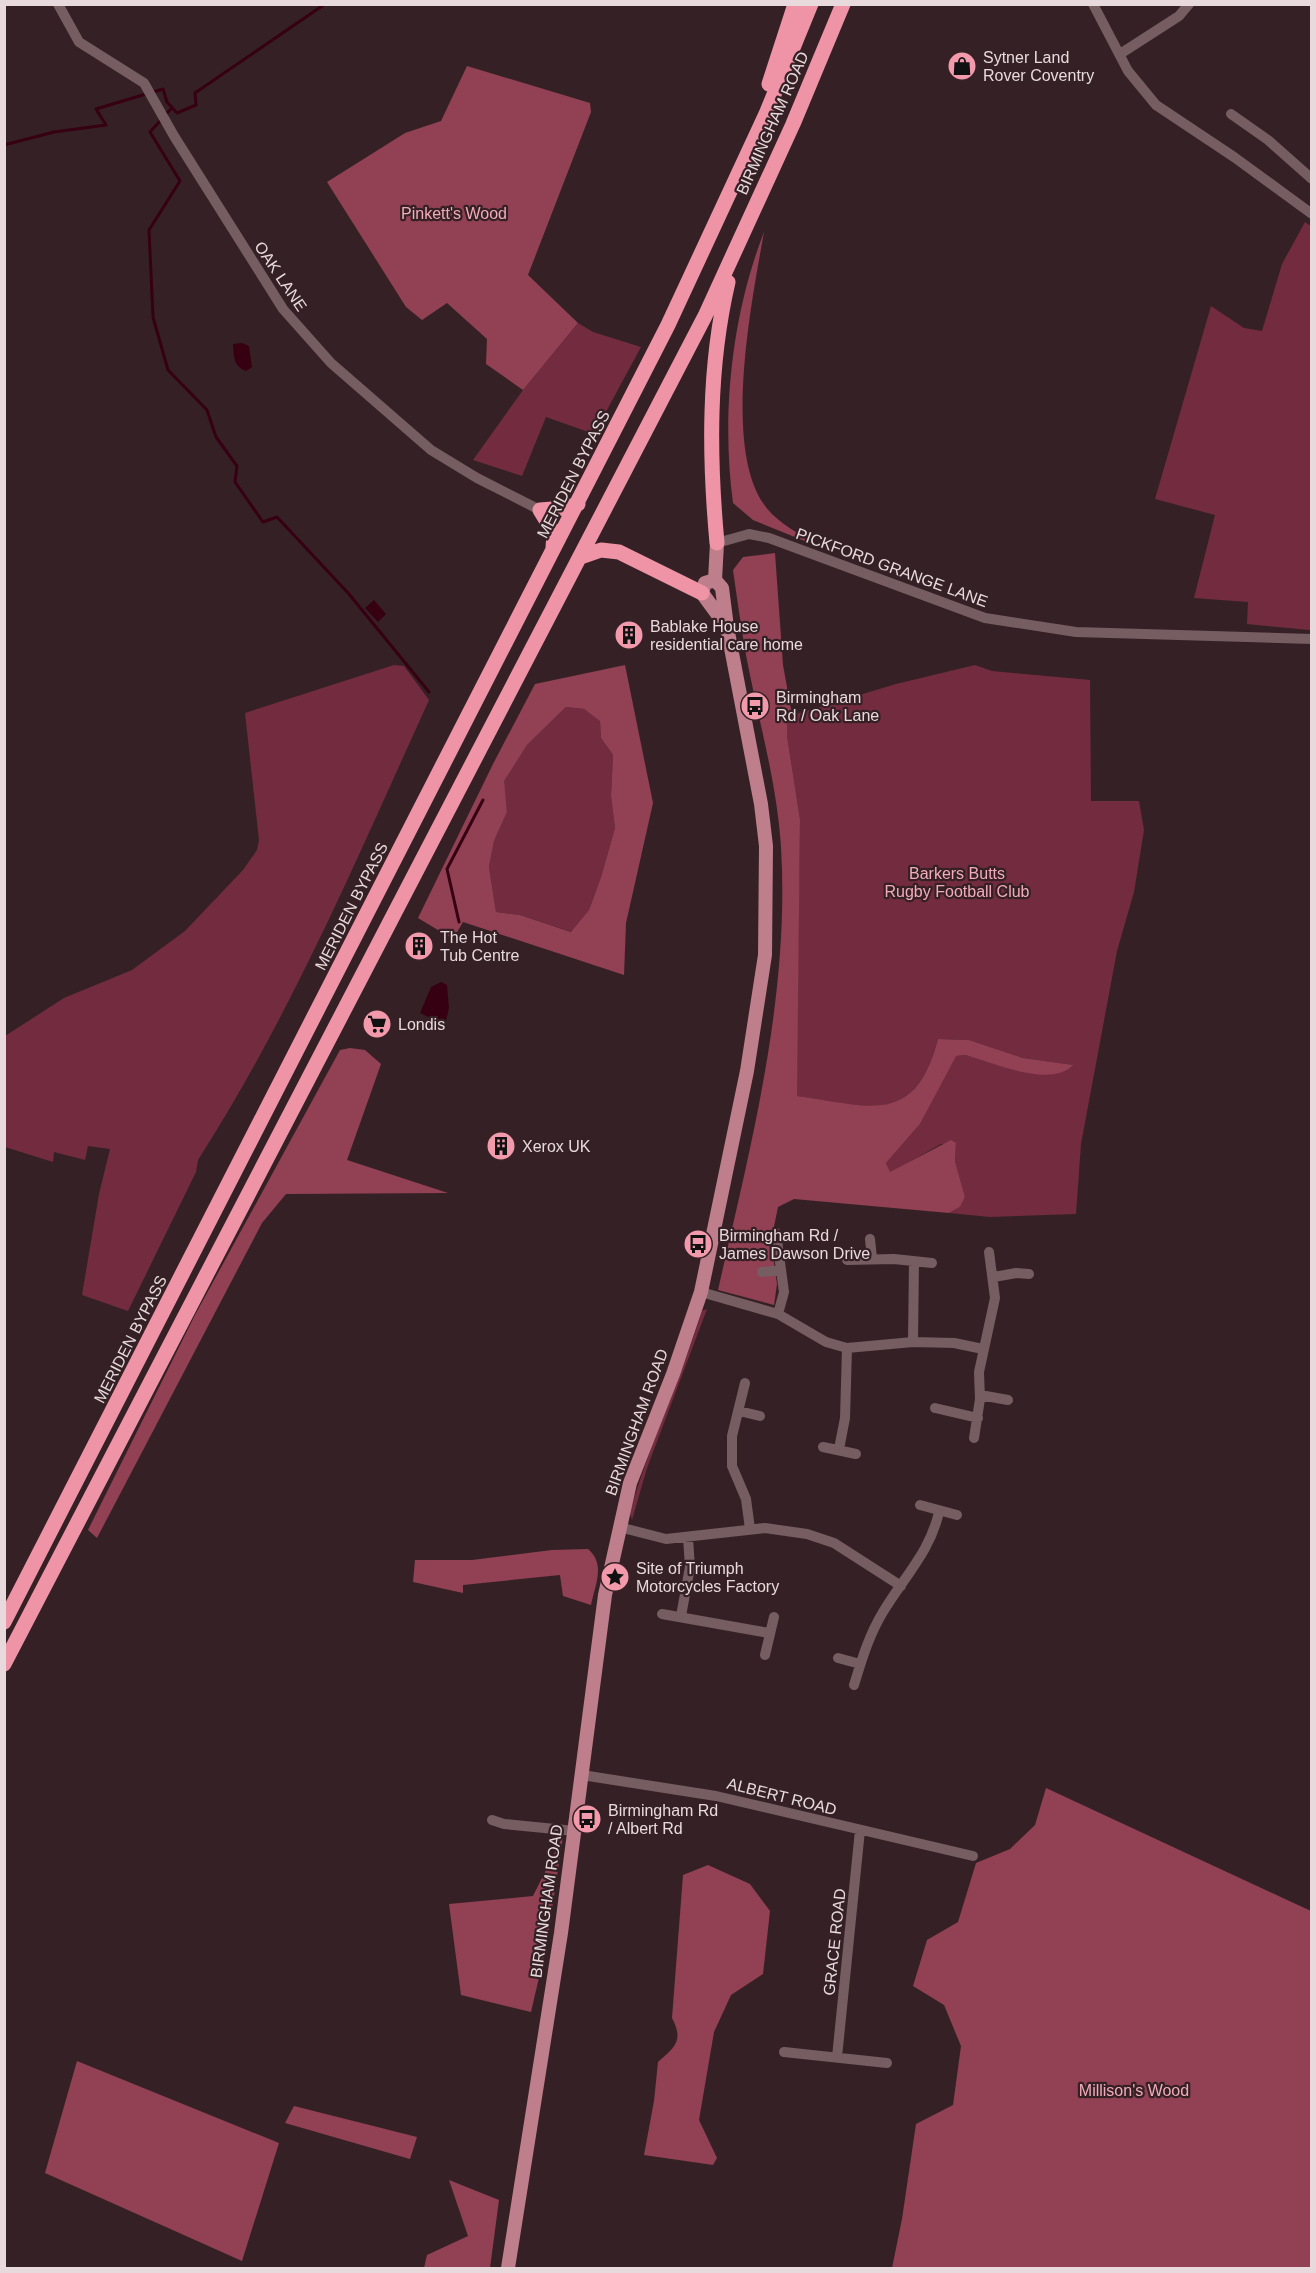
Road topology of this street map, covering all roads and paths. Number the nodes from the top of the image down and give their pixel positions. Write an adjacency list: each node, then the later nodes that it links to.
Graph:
1 (58, 4): 15 (street, OAK LANE)
2 (795, 4): 10 (highway)
3 (811, 4): 10 (highway, BIRMINGHAM ROAD)
4 (843, 4): 13 (highway, BIRMINGHAM ROAD)
5 (1093, 4): 7 (street)
6 (1189, 4): 7 (street)
7 (1120, 54): 12 (street)
8 (1232, 114): 9 (street)
9 (1311, 179)
10 (736, 180): 11 (highway, BIRMINGHAM ROAD)
11 (726, 204): 14 (highway, MERIDEN BYPASS)
12 (1311, 214)
13 (734, 256): 16 (highway); 18 (highway)
14 (578, 504): 15 (highway); 17 (highway, MERIDEN BYPASS)
15 (540, 510): 17 (highway)
16 (717, 543): 19 (main road); 23 (street, PICKFORD GRANGE LANE)
17 (553, 553): 61 (highway, MERIDEN BYPASS)
18 (581, 557): 21 (highway); 65 (highway)
19 (715, 580): 20 (main road); 21 (main road)
20 (723, 593): 21 (main road); 22 (main road, BIRMINGHAM ROAD)
21 (706, 598): 22 (main road, BIRMINGHAM ROAD)
22 (727, 627): 35 (main road, BIRMINGHAM ROAD)
23 (1311, 639)
24 (776, 1233): 31 (street)
25 (870, 1239): 27 (street)
26 (989, 1252): 34 (street)
27 (872, 1258): 28 (street); 29 (street)
28 (847, 1260)
29 (914, 1262): 30 (street); 37 (street)
30 (932, 1263)
31 (781, 1270): 32 (street); 36 (street)
32 (762, 1272)
33 (1029, 1274): 34 (street)
34 (994, 1277): 39 (street)
35 (701, 1292): 36 (street); 54 (main road, BIRMINGHAM ROAD)
36 (778, 1314): 38 (street)
37 (913, 1342): 38 (street); 39 (street)
38 (847, 1348): 49 (street)
39 (983, 1349): 41 (street)
40 (746, 1383): 44 (street)
41 (980, 1395): 42 (street); 46 (street)
42 (1008, 1400)
43 (935, 1408): 46 (street)
44 (739, 1411): 45 (street); 55 (street)
45 (760, 1416)
46 (978, 1418): 47 (street)
47 (974, 1438)
48 (823, 1447): 49 (street)
49 (839, 1449): 50 (street)
50 (856, 1454)
51 (920, 1506): 52 (street)
52 (939, 1512): 53 (street); 57 (street)
53 (957, 1515)
54 (619, 1527): 56 (street); 68 (main road, BIRMINGHAM ROAD)
55 (750, 1529): 56 (street); 57 (street)
56 (688, 1538): 59 (street)
57 (901, 1586): 66 (street)
58 (662, 1614): 59 (street)
59 (681, 1616): 62 (street)
60 (774, 1617): 62 (street)
61 (4, 1623)
62 (769, 1633): 63 (street)
63 (765, 1655)
64 (838, 1658): 66 (street)
65 (4, 1664)
66 (860, 1664): 67 (street)
67 (854, 1685)
68 (582, 1775): 70 (street, ALBERT ROAD); 71 (main road, BIRMINGHAM ROAD)
69 (492, 1820): 71 (street)
70 (860, 1830): 72 (street, ALBERT ROAD); 74 (street, GRACE ROAD)
71 (574, 1831): 76 (main road, BIRMINGHAM ROAD)
72 (973, 1856)
73 (784, 2052): 74 (street)
74 (837, 2058): 75 (street)
75 (887, 2063)
76 (508, 2268)

